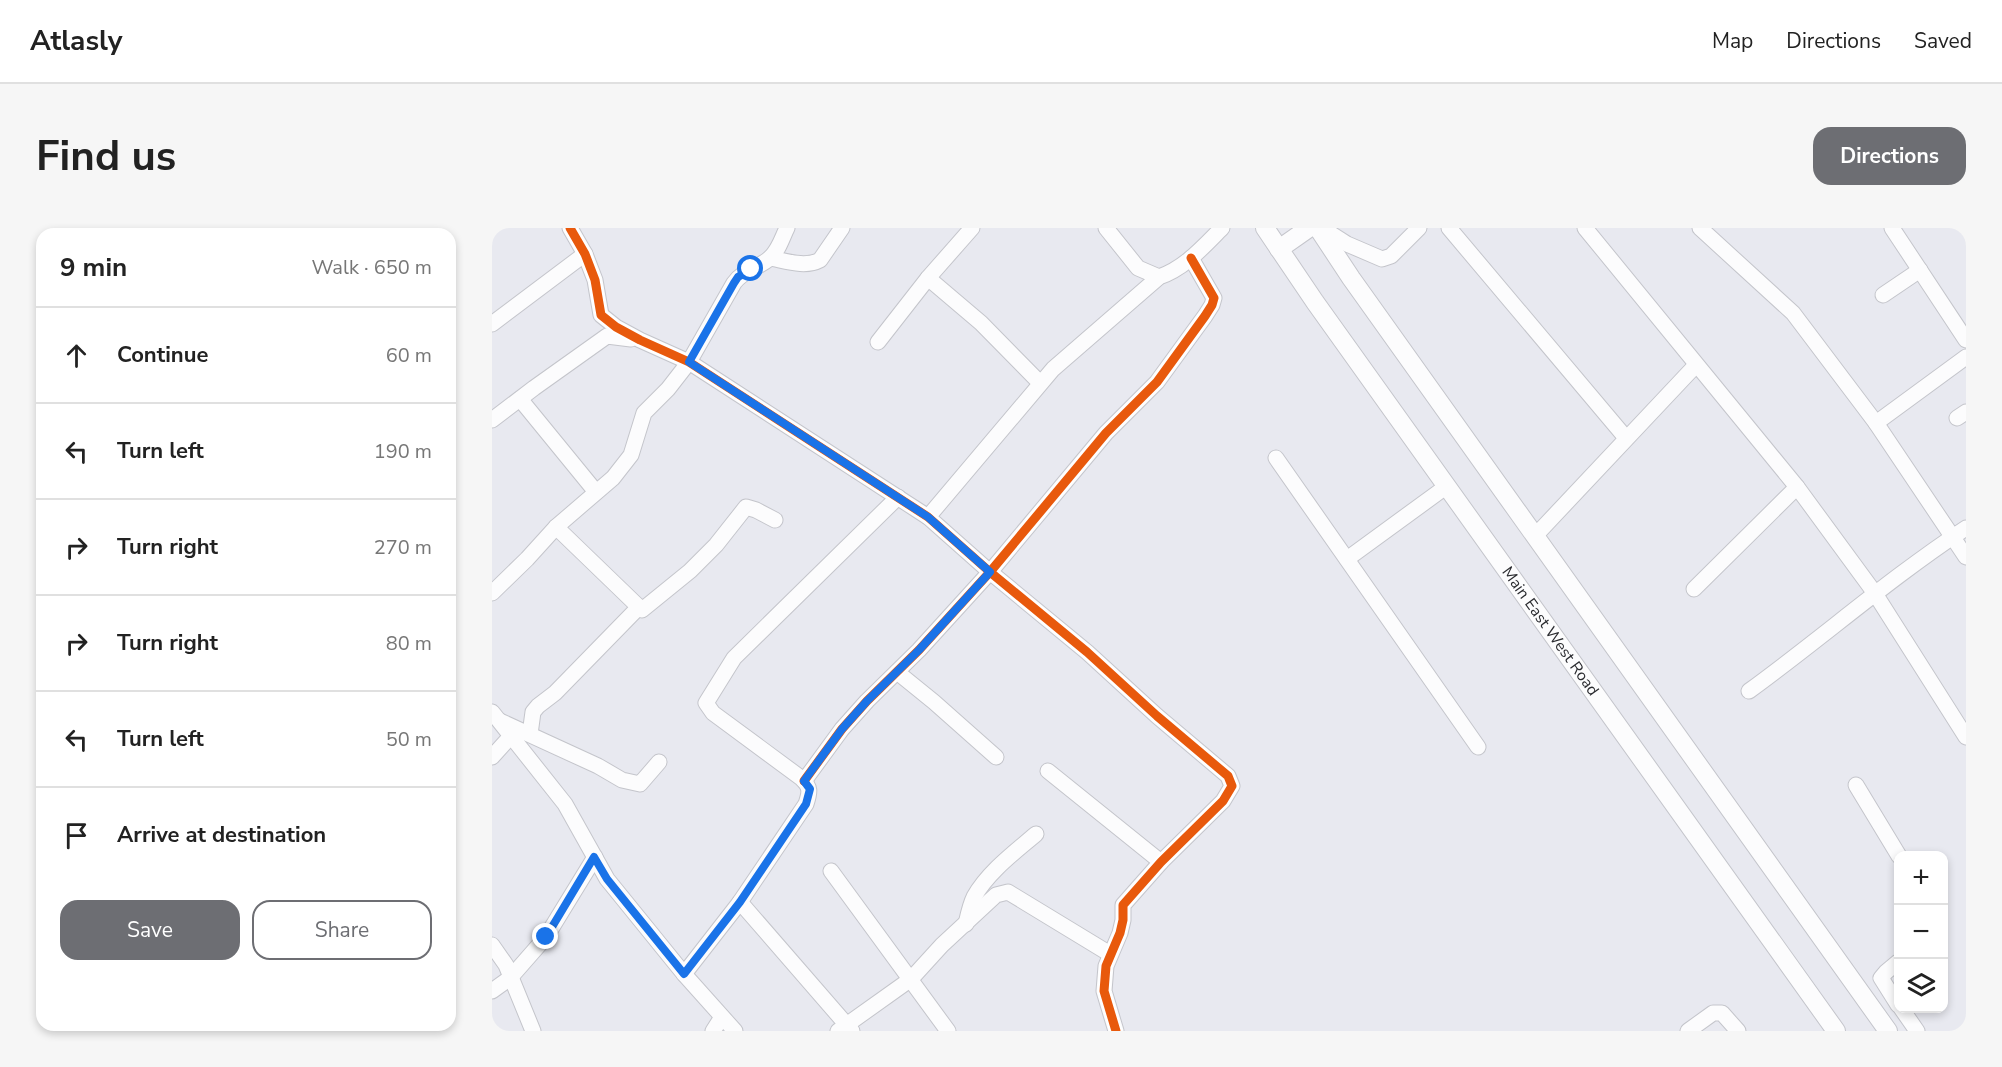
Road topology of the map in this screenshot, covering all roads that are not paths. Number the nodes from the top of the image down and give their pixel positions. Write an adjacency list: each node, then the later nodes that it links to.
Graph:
1 (570, 228): 16 (street)
2 (787, 228): 17 (street)
3 (842, 228): 17 (street)
4 (972, 228): 21 (street)
5 (1106, 228): 20 (street)
6 (1222, 228): 18 (street)
7 (1265, 228): 15 (main road, Main East West Road)
8 (1309, 228): 15 (main road)
9 (1320, 228): 10 (street); 44 (main road)
10 (1419, 228)
11 (1449, 228): 34 (street)
12 (1585, 228): 29 (street)
13 (1700, 228): 33 (street)
14 (1892, 228): 19 (street)
15 (1279, 249): 36 (main road, Main East West Road)
16 (585, 254): 23 (street); 24 (street)
17 (770, 258): 28 (street)
18 (1191, 258): 20 (street); 48 (street)
19 (1920, 270): 22 (street); 25 (street)
20 (1159, 277): 30 (street)
21 (928, 278): 26 (street); 30 (street)
22 (1883, 295)
23 (492, 324)
24 (640, 340): 28 (street); 31 (street)
25 (1966, 340)
26 (878, 342)
27 (1966, 357): 33 (street)
28 (689, 362): 38 (street); 39 (street)
29 (1696, 365): 34 (street); 37 (street)
30 (1040, 383): 40 (street)
31 (520, 399): 32 (street); 38 (street)
32 (492, 420)
33 (1876, 423): 45 (street)
34 (1626, 438): 44 (street)
35 (1276, 458): 47 (street)
36 (1447, 486): 47 (street); 91 (main road, Main East West Road)
37 (1797, 487): 49 (street); 50 (street)
38 (596, 492): 42 (street)
39 (898, 498): 40 (street); 64 (street)
40 (928, 517): 48 (street)
41 (775, 520): 52 (street)
42 (556, 527): 51 (street); 52 (street)
43 (1966, 528): 45 (street)
44 (1535, 536): 92 (main road)
45 (1953, 537): 46 (street); 50 (street)
46 (1966, 557)
47 (1347, 559): 59 (street)
48 (990, 572): 53 (street); 69 (street)
49 (1694, 590)
50 (1874, 592): 54 (street); 58 (street)
51 (492, 593)
52 (638, 608): 56 (street)
53 (897, 672): 61 (street); 64 (street)
54 (1749, 691)
55 (495, 717): 56 (street); 57 (street)
56 (530, 734): 62 (street)
57 (511, 736): 60 (street); 68 (street)
58 (1966, 737)
59 (1478, 747)
60 (492, 757)
61 (996, 757)
62 (659, 762)
63 (1048, 771): 69 (street)
64 (804, 781): 71 (street)
65 (1856, 785): 67 (street)
66 (1036, 834): 72 (street)
67 (1897, 851)
68 (594, 857): 76 (street); 77 (street)
69 (1161, 861): 74 (street)
70 (831, 871): 78 (street)
71 (740, 902): 76 (street); 83 (street)
72 (966, 924): 74 (street); 78 (street)
73 (492, 945): 77 (street)
74 (1110, 954): 88 (street)
75 (1894, 966): 80 (street)
76 (684, 974): 82 (street)
77 (510, 978): 79 (street); 84 (street)
78 (911, 979): 83 (street); 87 (street)
79 (492, 991)
80 (1894, 998)
81 (1904, 1013): 93 (street)
82 (722, 1017): 85 (street); 86 (street)
83 (846, 1029)
84 (533, 1031)
85 (713, 1031)
86 (735, 1031)
87 (948, 1031)
88 (1116, 1031)
89 (1688, 1031): 90 (street)
90 (1738, 1031)
91 (1836, 1031)
92 (1888, 1031)
93 (1917, 1031)

